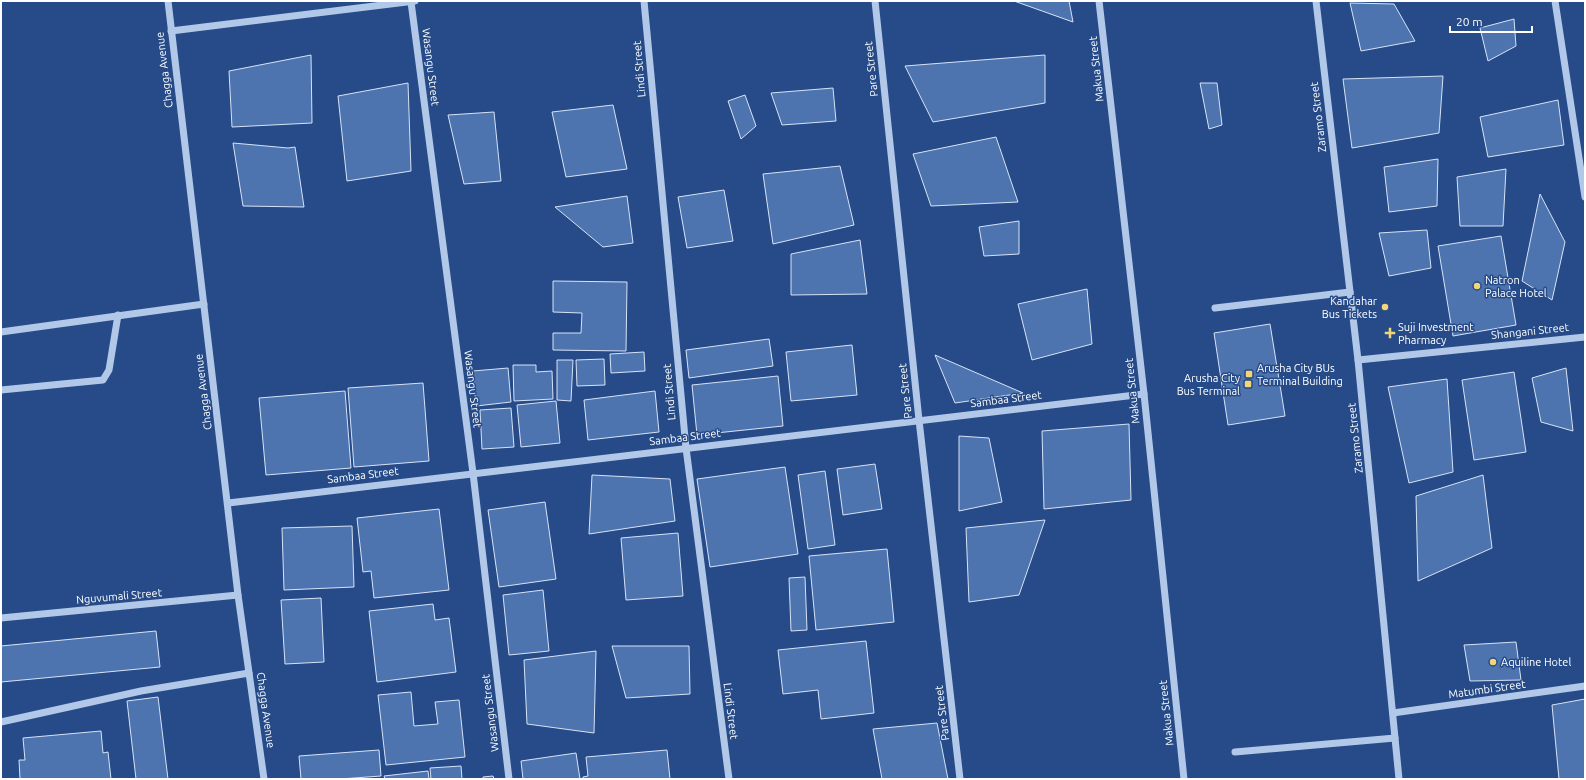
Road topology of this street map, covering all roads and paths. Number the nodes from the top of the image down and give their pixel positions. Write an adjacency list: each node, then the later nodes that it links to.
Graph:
1 (168, 1): 8 (street, Chagga Avenue)
2 (414, 1): 8 (street); 21 (street, Wasangu Street)
3 (644, 1): 20 (street, Lindi Street)
4 (875, 1): 19 (street, Pare Street)
5 (1099, 1): 18 (street, Makua Street)
6 (1316, 1): 10 (street, Zaramo Street)
7 (1555, 1): 9 (street)
8 (171, 31): 11 (street, Chagga Avenue)
9 (1585, 196)
10 (1350, 292): 12 (street); 16 (street, Zaramo Street)
11 (204, 304): 13 (street); 22 (street, Chagga Avenue)
12 (1215, 308)
13 (118, 315): 14 (street); 17 (street)
14 (1, 332)
15 (1585, 337): 16 (street, Shangani Street)
16 (1358, 360): 27 (street, Zaramo Street)
17 (1, 390)
18 (1144, 394): 19 (street, Sambaa Street); 35 (street, Makua Street)
19 (919, 420): 20 (street, Sambaa Street); 34 (street, Pare Street)
20 (686, 448): 21 (street, Sambaa Street); 33 (street, Lindi Street)
21 (473, 473): 22 (street, Sambaa Street); 32 (street, Wasangu Street)
22 (228, 502): 23 (street, Chagga Avenue)
23 (238, 595): 24 (street, Nguvumali Street); 25 (street, Chagga Avenue)
24 (1, 618)
25 (249, 673): 28 (street); 31 (street, Chagga Avenue)
26 (1585, 686): 27 (street, Matumbi Street)
27 (1393, 713): 29 (street, Zaramo Street)
28 (1, 722)
29 (1395, 738): 30 (street); 36 (street, Zaramo Street)
30 (1235, 752)
31 (264, 779)
32 (508, 779)
33 (729, 779)
34 (960, 779)
35 (1184, 779)
36 (1399, 779)

